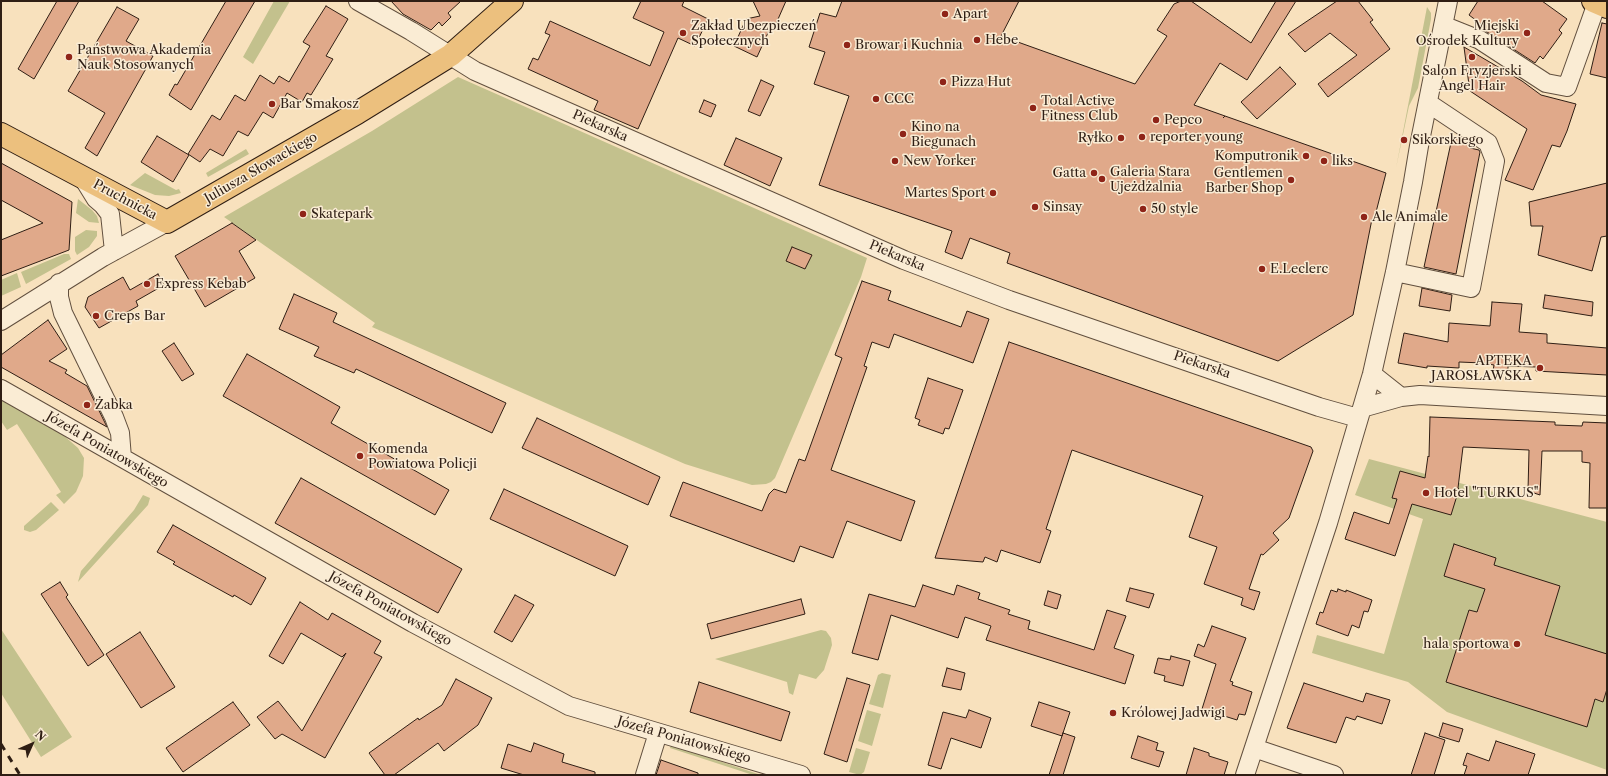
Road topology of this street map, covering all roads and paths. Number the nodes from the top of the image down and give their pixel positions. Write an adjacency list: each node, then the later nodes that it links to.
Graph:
1 (358, 1): 6 (street, Piekarska)
2 (512, 1): 6 (main road, Juliusza Słowackiego)
3 (1448, 1): 5 (street)
4 (1599, 4): 5 (street)
5 (1445, 26): 7 (street)
6 (451, 55): 10 (main road, Juliusza Słowackiego); 19 (street, Piekarska)
7 (1428, 103): 12 (street); 12 (street)
8 (1, 134): 9 (main road, Pruchnicka)
9 (83, 178): 10 (main road, Pruchnicka); 11 (street, Pruchnicka)
10 (167, 222): 11 (street, Juliusza Słowackiego)
11 (114, 251): 13 (street, Juliusza Słowackiego)
12 (1395, 272): 15 (street)
13 (59, 284): 14 (street, Juliusza Słowackiego); 20 (street)
14 (1, 321)
15 (1372, 374): 17 (street); 19 (street)
16 (1, 390): 20 (street, Józefa Poniatowskiego)
17 (1401, 397): 18 (street); 19 (street)
18 (1607, 406)
19 (1360, 413): 22 (street)
20 (122, 458): 21 (street, Józefa Poniatowskiego)
21 (658, 732): 23 (street, Józefa Poniatowskiego); 24 (street)
22 (1254, 748): 26 (street); 27 (street)
23 (779, 772): 25 (street, Józefa Poniatowskiego)
24 (645, 775)
25 (802, 775)
26 (1245, 775)
27 (1334, 775)

